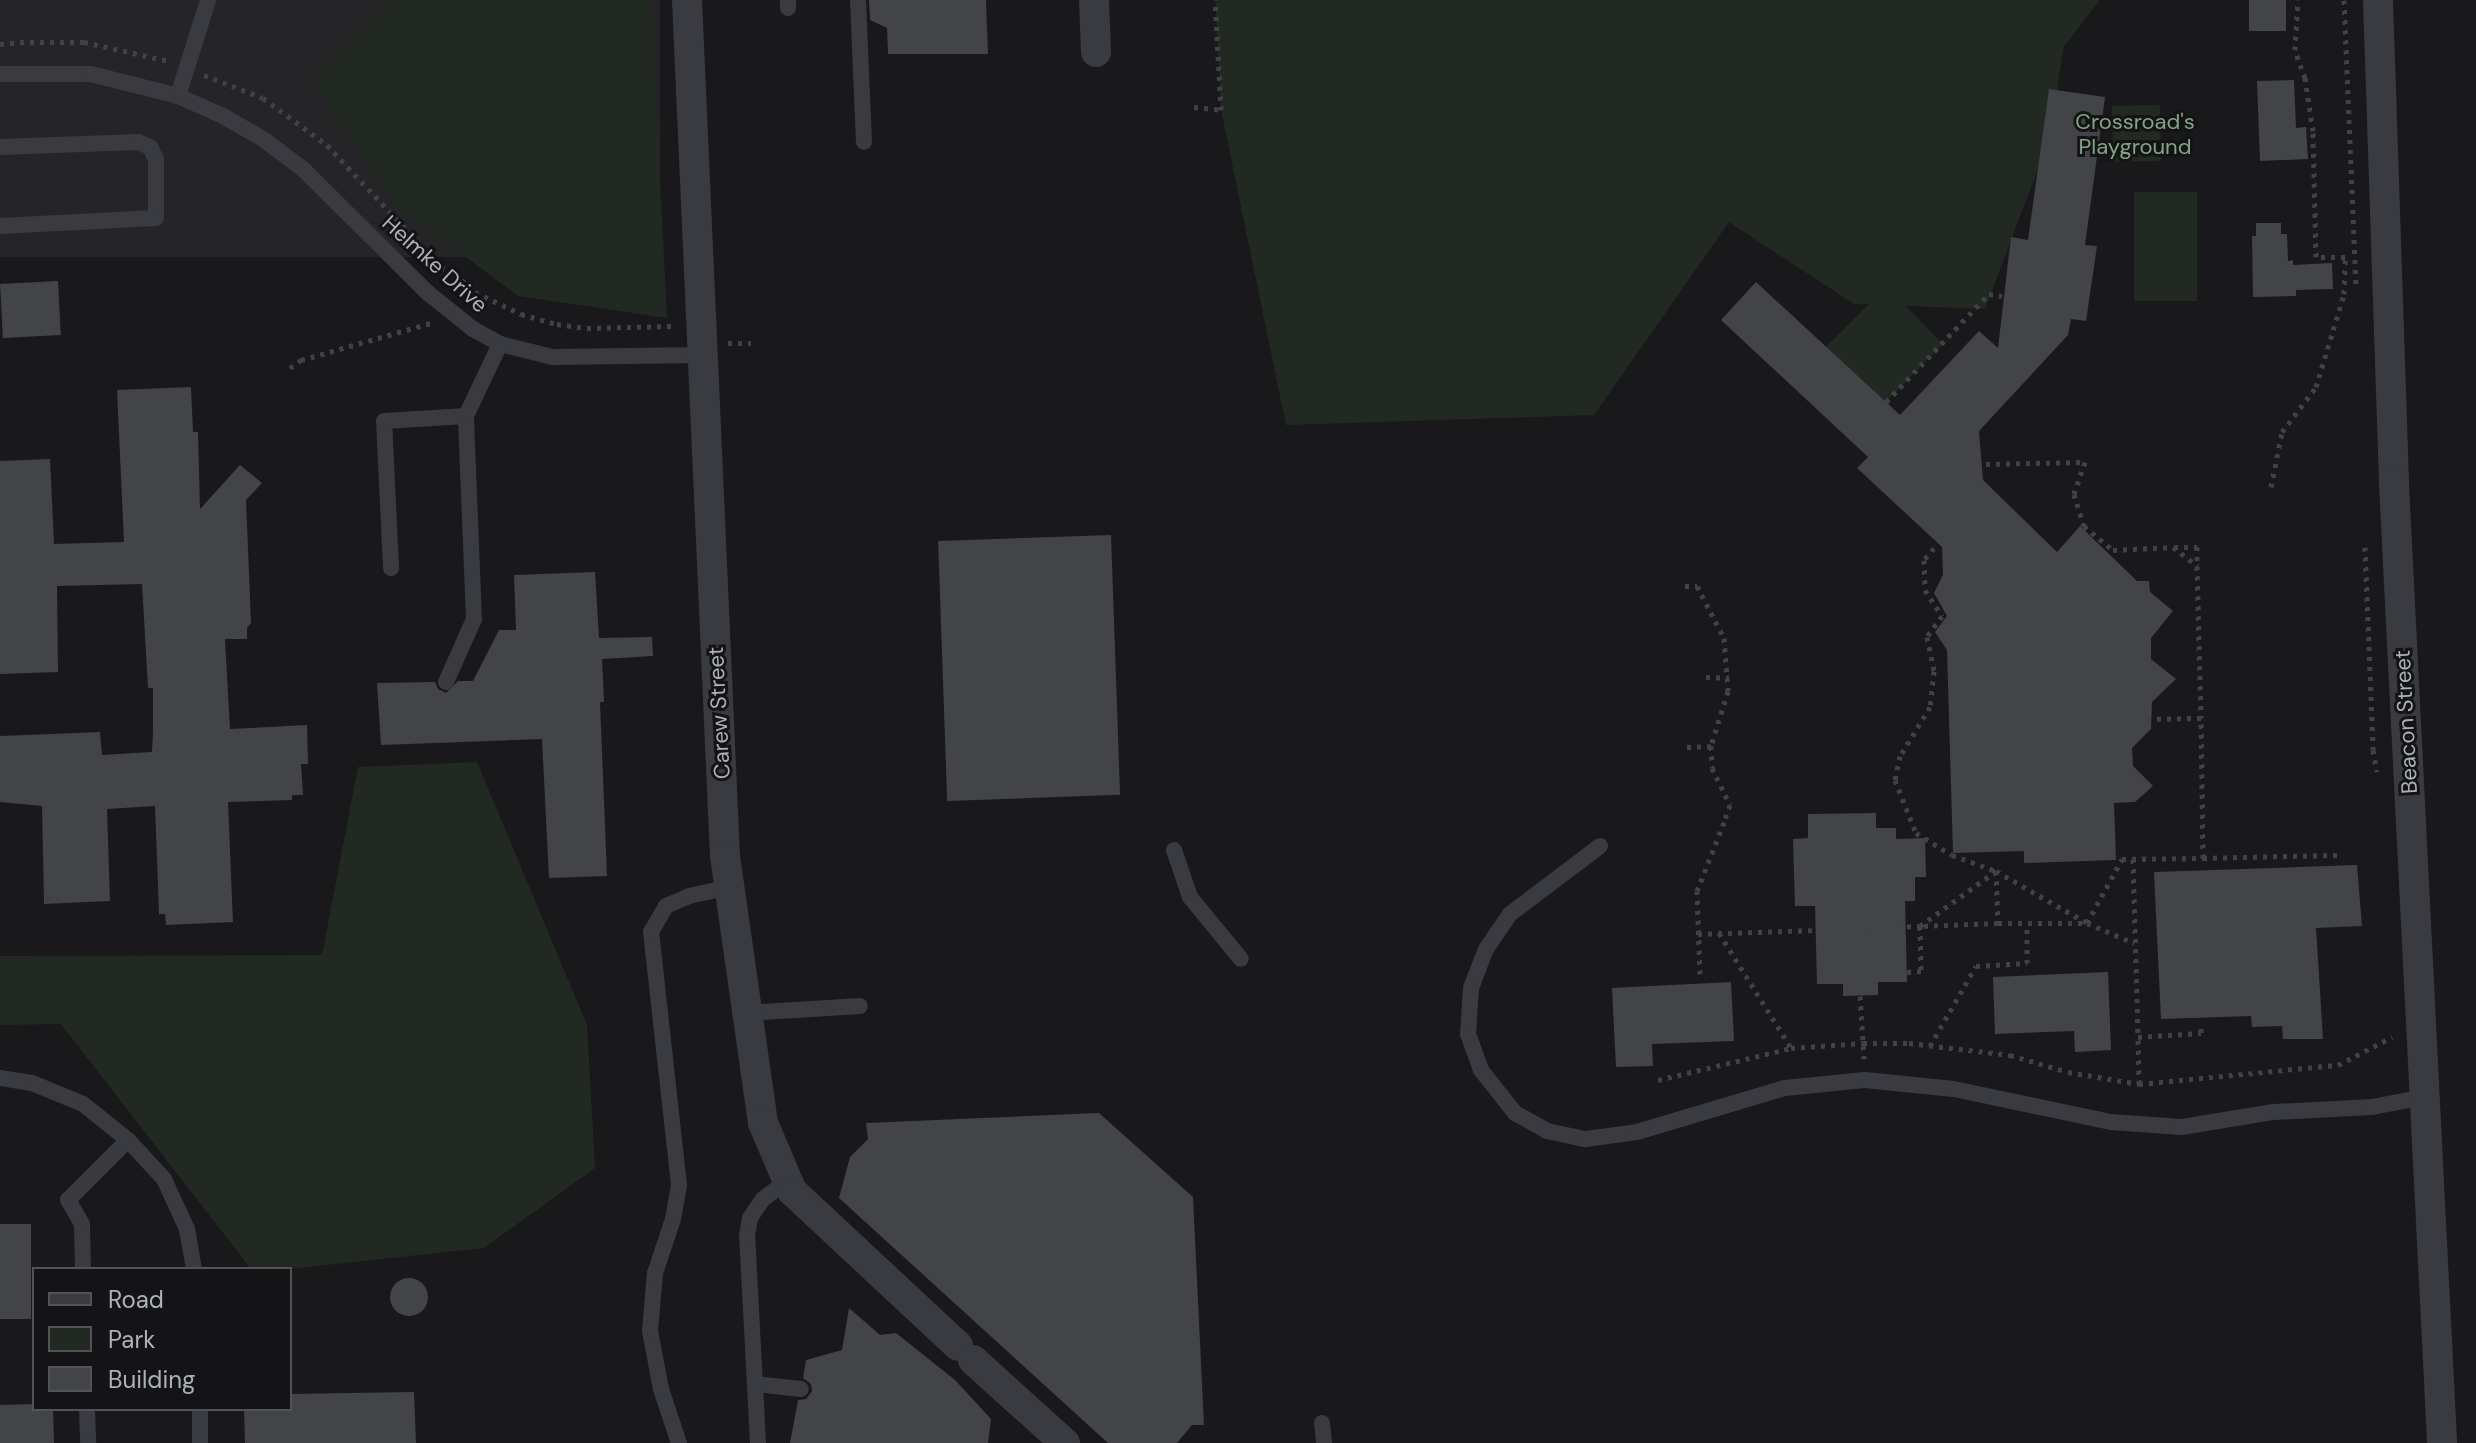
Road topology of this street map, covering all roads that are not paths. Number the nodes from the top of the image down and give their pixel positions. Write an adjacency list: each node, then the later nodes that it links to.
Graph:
1 (208, 0): 8 (lane)
2 (687, 0): 13 (street, Carew Street)
3 (858, 0): 9 (lane)
4 (1094, 0): 6 (street)
5 (2378, 0): 24 (street, Beacon Street)
6 (1096, 52)
7 (0, 74): 8 (lane, Helmke Drive)
8 (178, 96): 12 (lane, Helmke Drive)
9 (864, 142)
10 (0, 147): 11 (lane)
11 (0, 226)
12 (500, 344): 13 (lane, Helmke Drive); 14 (lane)
13 (702, 349): 19 (street, Carew Street)
14 (466, 416): 15 (lane); 16 (lane)
15 (391, 568)
16 (446, 682)
17 (1600, 846): 24 (lane)
18 (1174, 850): 20 (lane)
19 (730, 887): 22 (street, Carew Street); 36 (lane)
20 (1241, 959)
21 (860, 1006): 22 (lane)
22 (747, 1013): 26 (street, Carew Street)
23 (0, 1078): 25 (lane)
24 (2425, 1097): 40 (street, Beacon Street)
25 (128, 1140): 27 (lane); 28 (lane)
26 (788, 1180): 29 (lane); 38 (street, Carew Street)
27 (83, 1267)
28 (194, 1267)
29 (755, 1384): 30 (lane); 37 (lane)
30 (801, 1389)
31 (87, 1411): 34 (lane)
32 (200, 1411): 35 (lane)
33 (1322, 1423): 39 (lane)
34 (88, 1443)
35 (200, 1443)
36 (679, 1443)
37 (758, 1443)
38 (1065, 1443)
39 (1324, 1443)
40 (2442, 1443)

